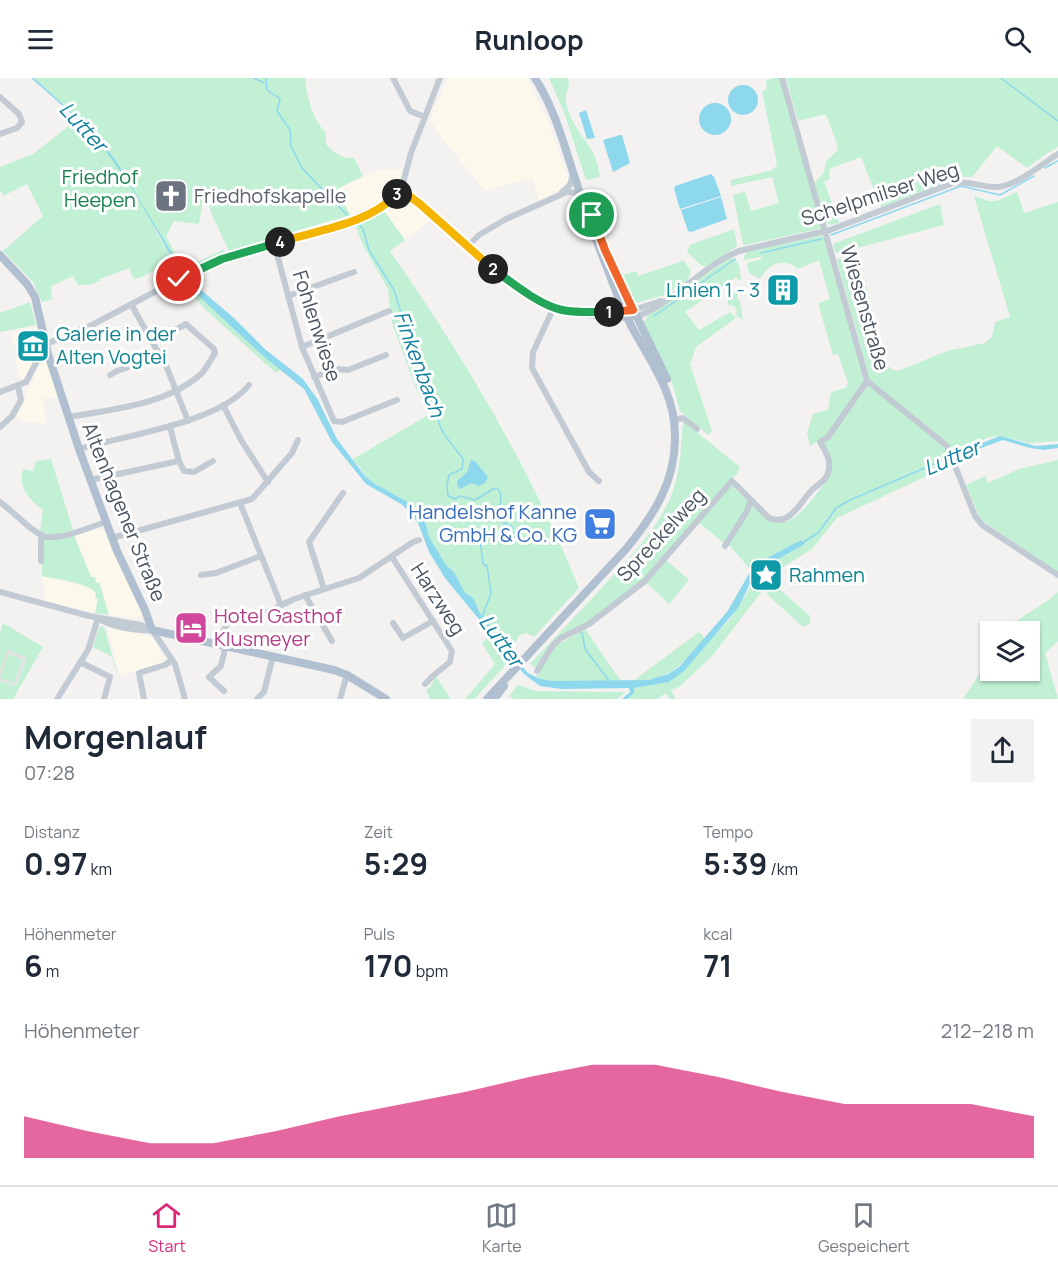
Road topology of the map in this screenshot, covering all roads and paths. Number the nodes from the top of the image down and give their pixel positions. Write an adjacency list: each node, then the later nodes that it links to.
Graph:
1 (393, 78): 7 (street)
2 (440, 78): 7 (street)
3 (535, 78): 10 (main road)
4 (541, 78): 23 (main road)
5 (782, 78): 14 (street, Wiesenstraße)
6 (0, 97): 8 (street)
7 (425, 117): 11 (street)
8 (0, 134)
9 (1058, 154): 14 (street, Schelpmilser Weg)
10 (573, 173): 12 (main road); 13 (street)
11 (401, 190): 15 (street); 16 (street, Schelpmilser Weg)
12 (580, 193): 13 (street); 23 (main road)
13 (559, 195): 16 (street)
14 (826, 232): 23 (street, Schelpmilser Weg); 31 (street, Wiesenstraße)
15 (274, 243): 19 (street, Fohlenwiese); 20 (street)
16 (467, 247): 21 (street, Schelpmilser Weg)
17 (0, 255): 25 (main road, Altenhagener Straße)
18 (354, 272): 19 (street)
19 (288, 296): 26 (street, Fohlenwiese)
20 (131, 304): 24 (street); 25 (street)
21 (558, 308): 23 (street, Schelpmilser Weg); 49 (street)
22 (388, 311): 26 (street)
23 (630, 313): 39 (main road); 76 (main road)
24 (153, 342): 28 (street); 34 (street)
25 (46, 344): 33 (street); 38 (main road, Altenhagener Straße)
26 (302, 347): 30 (street, Fohlenwiese)
27 (386, 355): 30 (street)
28 (160, 356): 29 (street); 34 (street)
29 (110, 375)
30 (314, 377): 36 (street, Fohlenwiese)
31 (867, 381): 52 (street); 64 (street, Wiesenstraße)
32 (249, 385): 37 (street)
33 (18, 387): 35 (street); 41 (street)
34 (176, 389): 38 (street); 40 (street)
35 (0, 392)
36 (397, 400)
37 (223, 405): 40 (street); 50 (street)
38 (69, 417): 45 (main road, Altenhagener Straße)
39 (678, 419): 43 (street); 76 (main road)
40 (188, 421): 42 (street)
41 (0, 427)
42 (170, 427): 45 (street); 46 (street)
43 (697, 429)
44 (298, 440): 50 (street)
45 (79, 448): 48 (main road, Altenhagener Straße)
46 (179, 461): 47 (street); 48 (street)
47 (213, 461)
48 (90, 480): 55 (main road, Altenhagener Straße)
49 (600, 481)
50 (268, 482): 54 (street)
51 (343, 493): 65 (street)
52 (751, 500): 59 (street); 79 (street, Spreckelweg)
53 (0, 502): 56 (street)
54 (240, 503): 57 (street); 60 (street)
55 (105, 522): 56 (street); 57 (main road, Altenhagener Straße)
56 (41, 535): 62 (street)
57 (112, 538): 72 (main road, Altenhagener Straße)
58 (419, 540): 61 (street)
59 (725, 546)
60 (261, 556): 63 (street); 68 (street)
61 (392, 557): 65 (street); 70 (street, Harzweg)
62 (41, 561)
63 (201, 575)
64 (1058, 575)
65 (324, 589): 67 (street)
66 (0, 592): 69 (street)
67 (305, 595): 68 (street); 73 (street)
68 (281, 605): 74 (street)
69 (98, 618): 72 (street); 78 (street)
70 (433, 621): 71 (street); 82 (street, Harzweg)
71 (393, 623)
72 (152, 630): 74 (main road, Altenhagener Straße); 77 (street)
73 (332, 641)
74 (221, 644): 75 (main road, Altenhagener Straße); 83 (street)
75 (273, 656): 80 (main road, Altenhagener Straße); 88 (street)
76 (526, 658): 81 (main road)
77 (172, 660): 86 (street); 87 (street)
78 (80, 663): 84 (street); 85 (street)
79 (537, 670)
80 (347, 675): 89 (street); 90 (main road, Altenhagener Straße)
81 (510, 675): 91 (main road); 92 (main road)
82 (425, 684)
83 (224, 691)
84 (57, 699)
85 (104, 699)
86 (144, 699)
87 (185, 699)
88 (257, 699)
89 (340, 699)
90 (386, 699)
91 (486, 699)
92 (494, 699)

